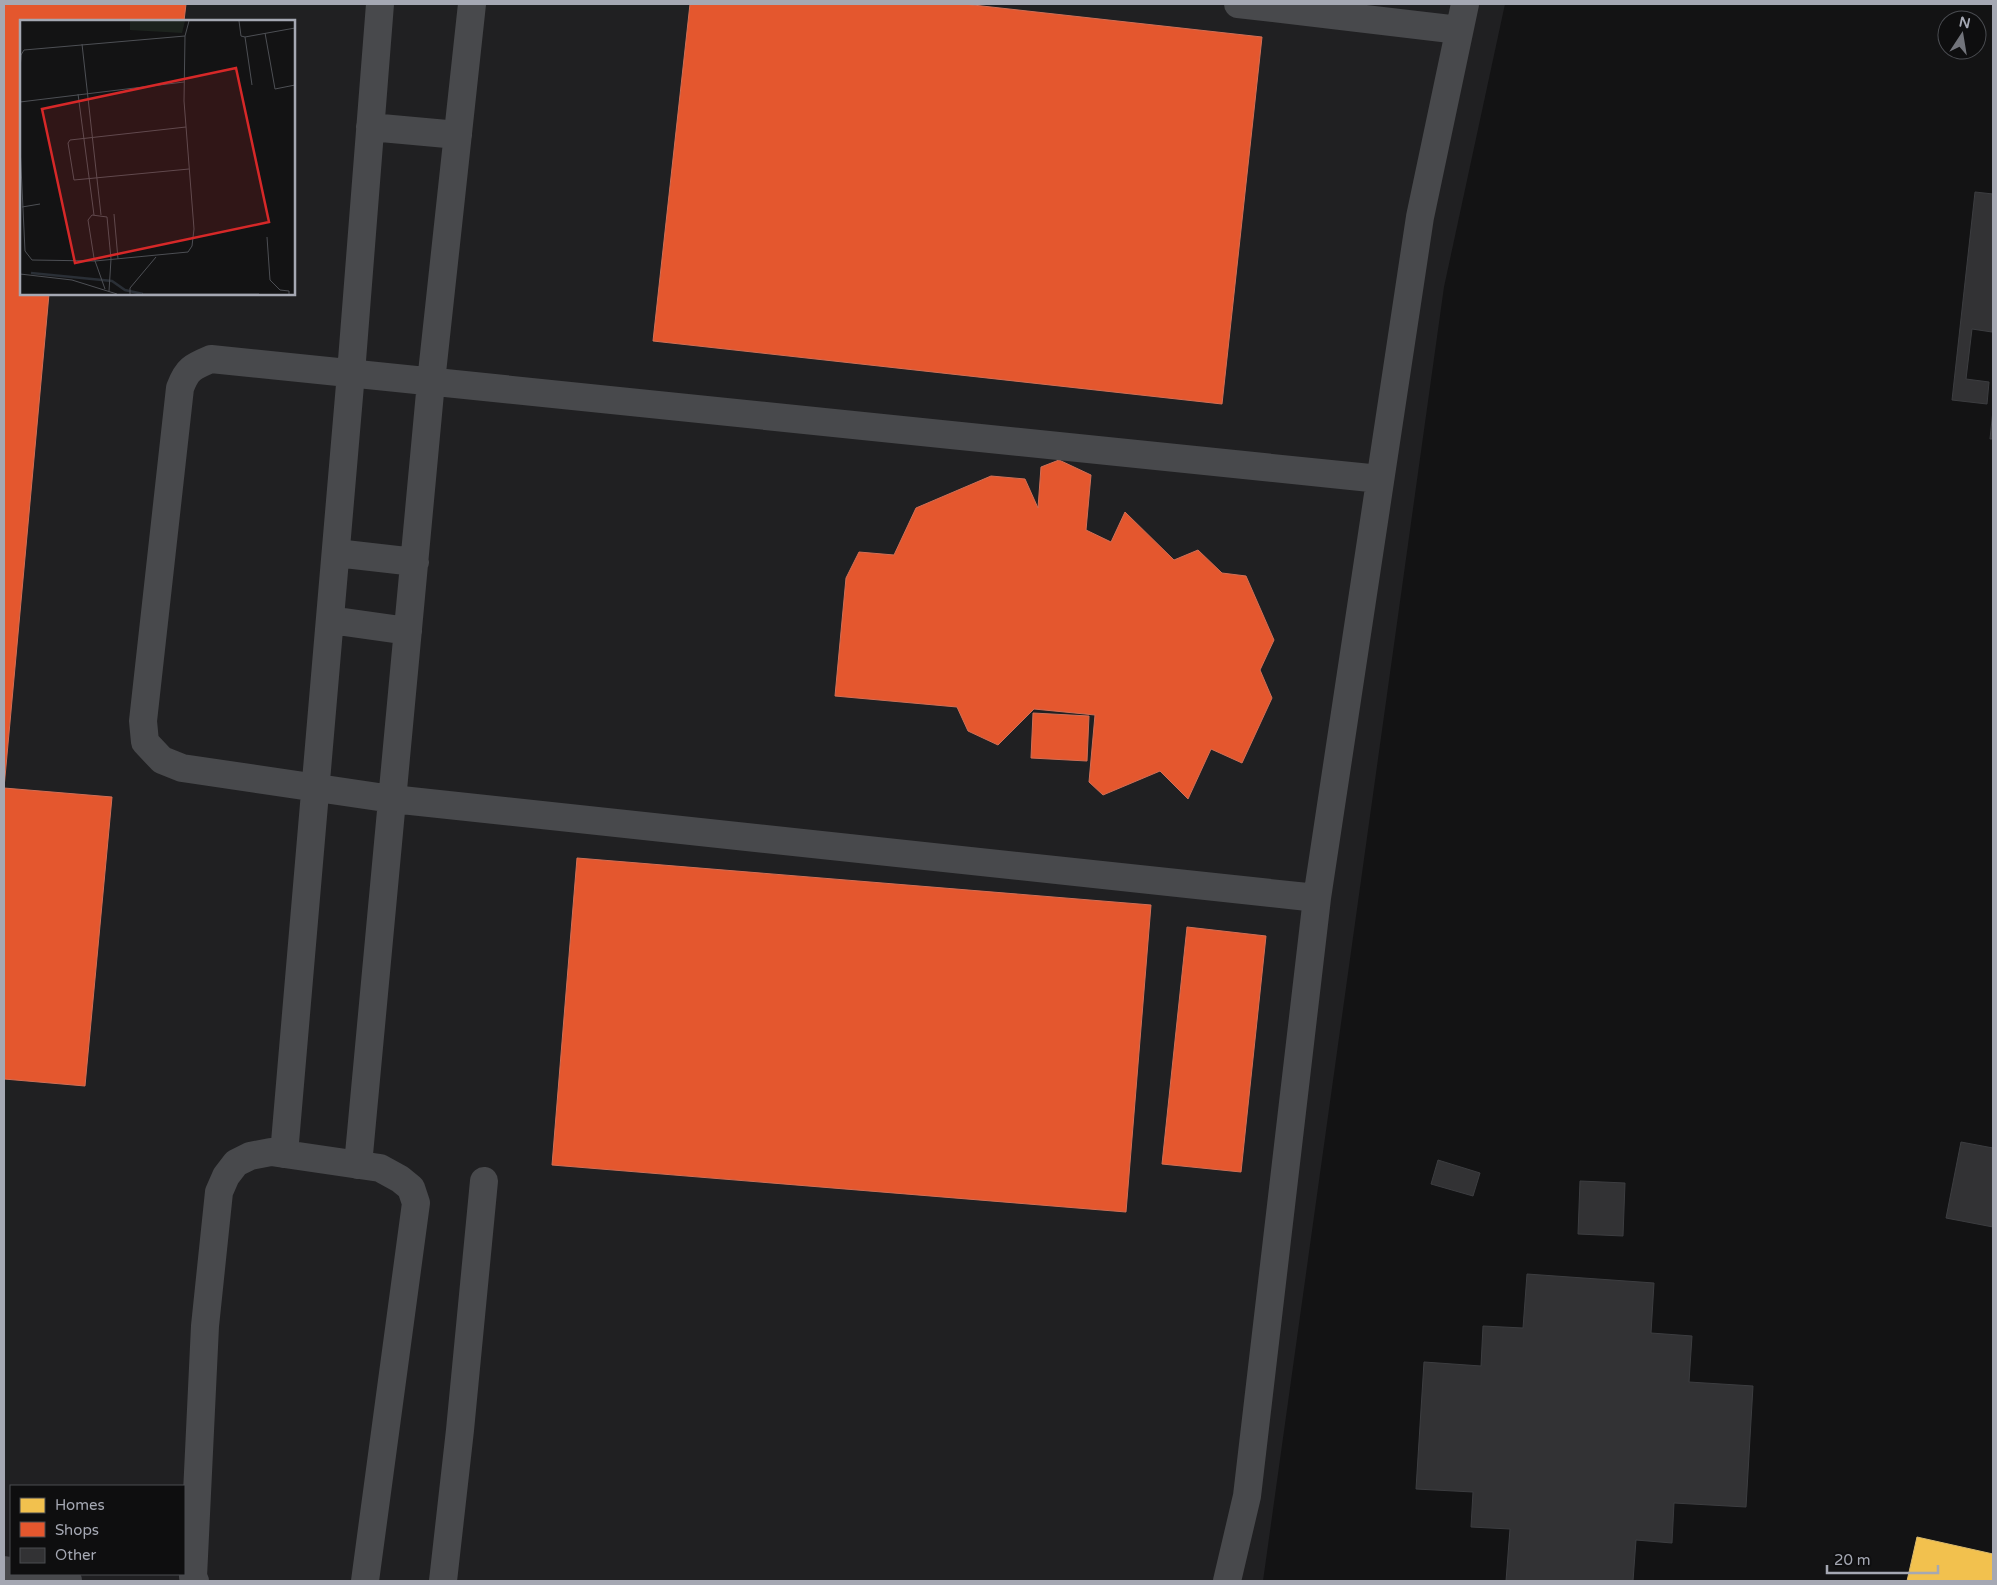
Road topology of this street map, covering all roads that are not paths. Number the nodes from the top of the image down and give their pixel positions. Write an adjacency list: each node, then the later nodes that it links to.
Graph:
1 (380, 4): 5 (lane)
2 (472, 4): 6 (lane)
3 (1238, 4): 4 (lane)
4 (1462, 17): 9 (lane)
5 (370, 127): 6 (lane); 7 (lane)
6 (458, 135): 8 (lane)
7 (351, 374): 8 (lane); 10 (lane); 14 (lane)
8 (431, 382): 9 (lane); 11 (lane)
9 (1380, 479): 16 (lane)
10 (336, 553): 11 (lane); 12 (lane)
11 (415, 562): 13 (lane)
12 (330, 620): 13 (lane); 14 (lane)
13 (408, 631): 15 (lane)
14 (315, 787): 15 (lane); 17 (lane)
15 (392, 799): 16 (lane); 18 (lane)
16 (1317, 898): 25 (lane)
17 (284, 1154): 18 (lane); 22 (lane)
18 (358, 1164): 23 (lane)
19 (484, 1181): 24 (lane)
20 (32, 1575): 21 (lane)
21 (68, 1581)
22 (195, 1581)
23 (365, 1581)
24 (443, 1581)
25 (1226, 1581)

